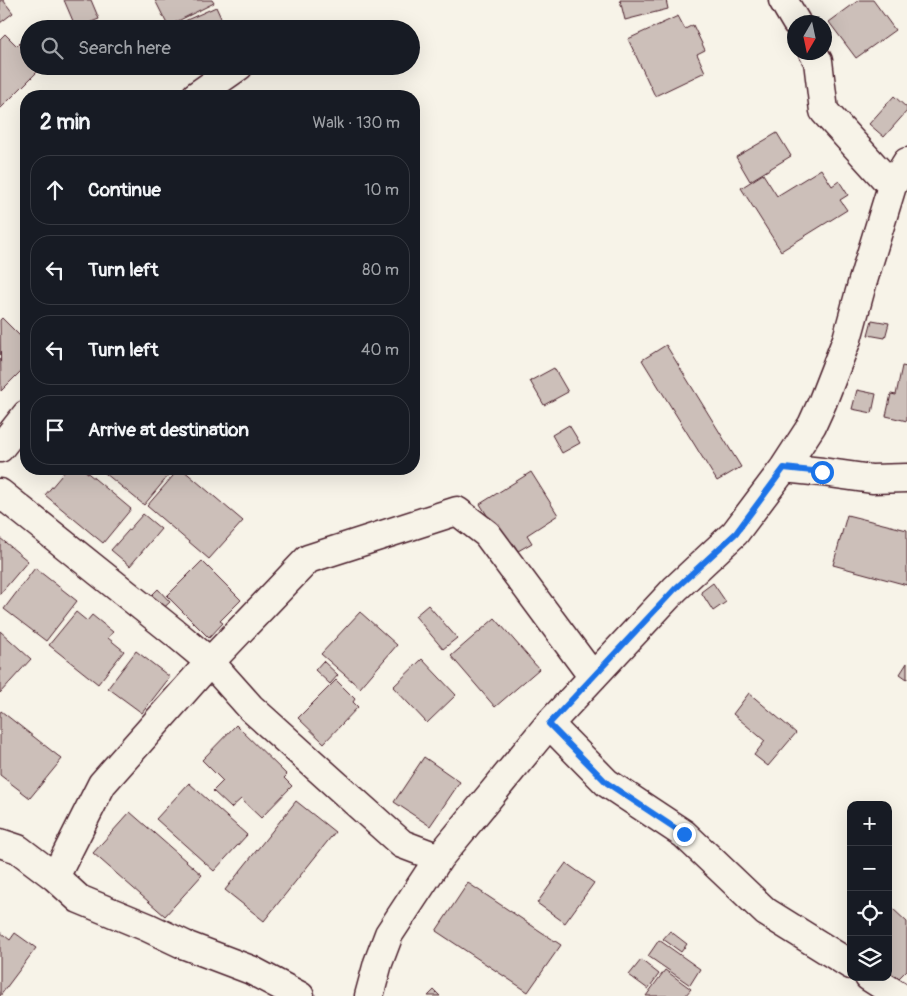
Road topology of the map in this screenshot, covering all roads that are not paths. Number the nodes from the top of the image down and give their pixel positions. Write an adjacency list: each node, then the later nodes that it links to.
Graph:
1 (783, 0): 2 (street)
2 (792, 15)
3 (818, 60): 7 (street)
4 (226, 75): 5 (street)
5 (205, 90)
6 (907, 162): 7 (street)
7 (892, 186): 10 (street)
8 (20, 423): 9 (street)
9 (0, 448)
10 (784, 468): 11 (street); 14 (street)
11 (907, 478)
12 (0, 493): 13 (street)
13 (210, 662): 14 (street); 17 (street); 18 (street)
14 (593, 677): 15 (street)
15 (549, 724): 17 (street); 19 (street)
16 (0, 843): 18 (street)
17 (439, 858): 23 (street)
18 (55, 877): 22 (street)
19 (847, 963)
20 (875, 981): 21 (street)
21 (895, 995)
22 (300, 996)
23 (369, 996)

